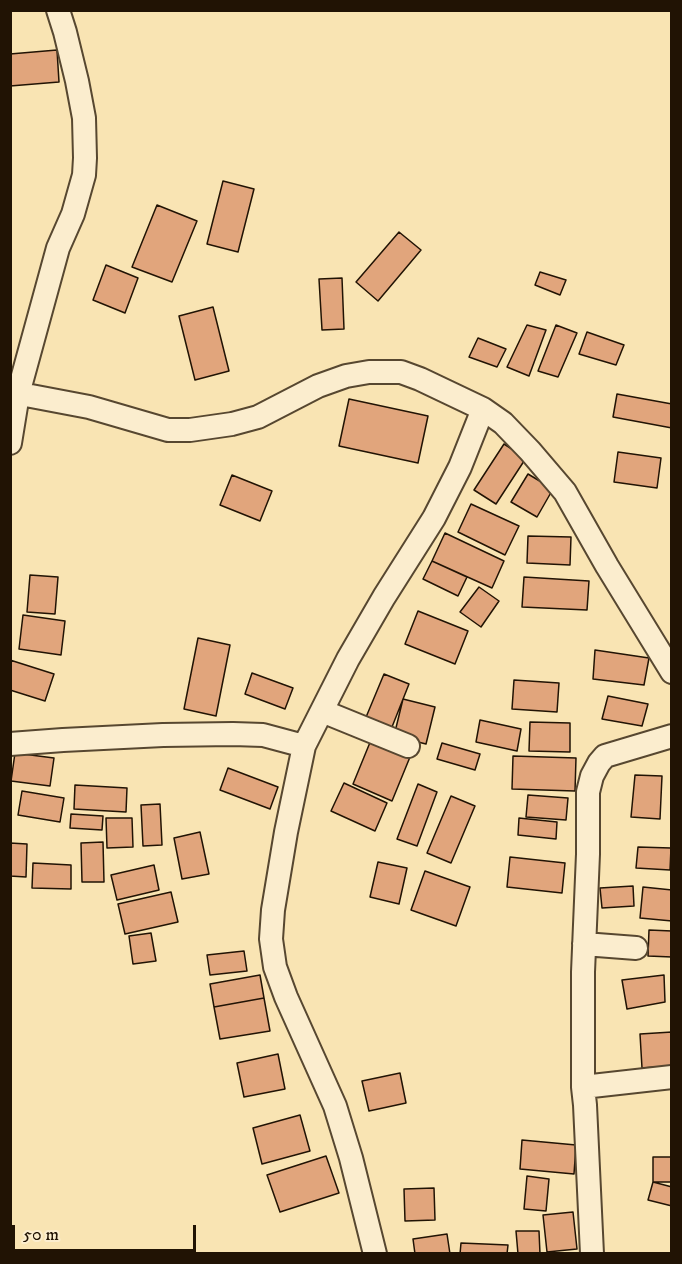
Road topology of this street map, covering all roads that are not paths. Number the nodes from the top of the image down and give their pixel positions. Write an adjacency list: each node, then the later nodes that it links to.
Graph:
1 (58, 10): 2 (street)
2 (14, 393): 3 (street); 4 (street)
3 (483, 409): 5 (street); 6 (street)
4 (10, 443)
5 (672, 672)
6 (322, 711): 9 (street); 10 (street)
7 (672, 736): 11 (street)
8 (10, 744): 9 (street)
9 (304, 746): 15 (street)
10 (408, 746)
11 (584, 945): 12 (street); 14 (street)
12 (636, 948)
13 (672, 1077): 14 (street)
14 (583, 1087): 16 (street)
15 (375, 1254)
16 (592, 1254)

